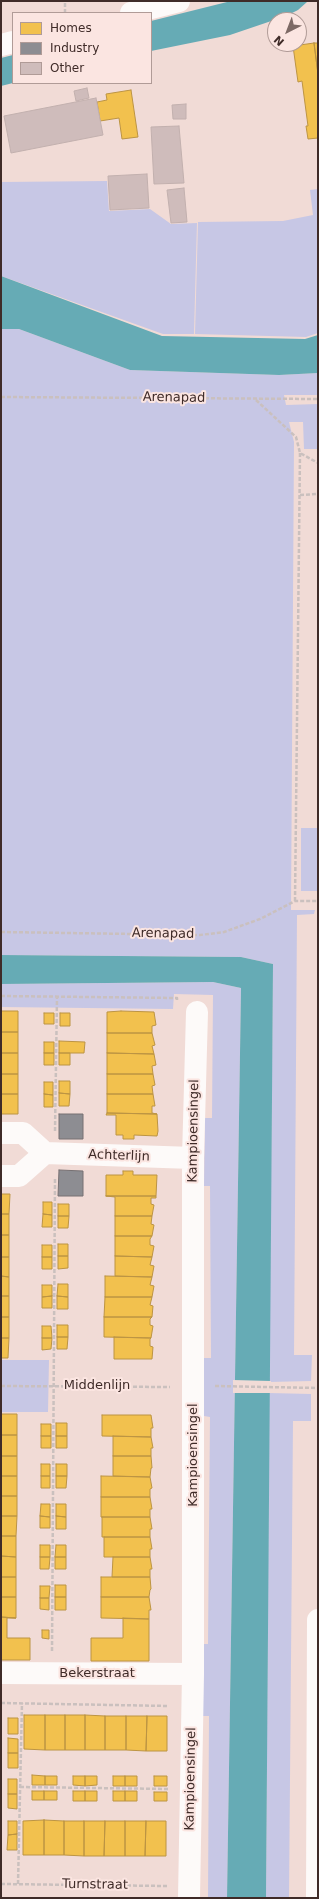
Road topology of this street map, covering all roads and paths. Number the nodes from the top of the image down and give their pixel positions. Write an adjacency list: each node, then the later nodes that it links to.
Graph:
1 (65, 1): 3 (path)
2 (179, 1): 4 (street)
3 (65, 12)
4 (135, 12)
5 (12, 42): 6 (street)
6 (1, 45)
7 (1, 397): 9 (path, Arenapad)
8 (318, 399): 9 (path, Arenapad)
9 (256, 400): 10 (path)
10 (300, 453): 11 (path); 13 (path)
11 (318, 462)
12 (318, 494): 13 (path)
13 (300, 495): 14 (path)
14 (295, 901): 15 (path, Arenapad); 16 (path, Arenapad)
15 (318, 901)
16 (1, 932)
17 (1, 996): 18 (path)
18 (57, 997): 19 (path); 21 (path)
19 (197, 1012): 22 (street, Kampioensingel)
20 (1, 1133): 21 (street)
21 (50, 1154): 22 (street, Achterlijn); 23 (street); 25 (path)
22 (193, 1158): 27 (street, Kampioensingel)
23 (1, 1176)
24 (1, 1386): 25 (path, Middenlijn)
25 (53, 1386): 27 (path, Middenlijn); 31 (path)
26 (222, 1386): 28 (path)
27 (194, 1387): 32 (street, Kampioensingel)
28 (318, 1388)
29 (318, 1620): 41 (street)
30 (1, 1672): 31 (street, Bekerstraat)
31 (52, 1673): 32 (street, Bekerstraat)
32 (193, 1674): 35 (street, Kampioensingel)
33 (1, 1703): 34 (path)
34 (22, 1703): 35 (path); 36 (path)
35 (193, 1707): 37 (street, Kampioensingel)
36 (20, 1787): 37 (path); 39 (path)
37 (191, 1789): 40 (street, Kampioensingel)
38 (1, 1884): 39 (path, Turnstraat)
39 (18, 1884): 40 (path, Turnstraat)
40 (189, 1892)
41 (316, 1898)

